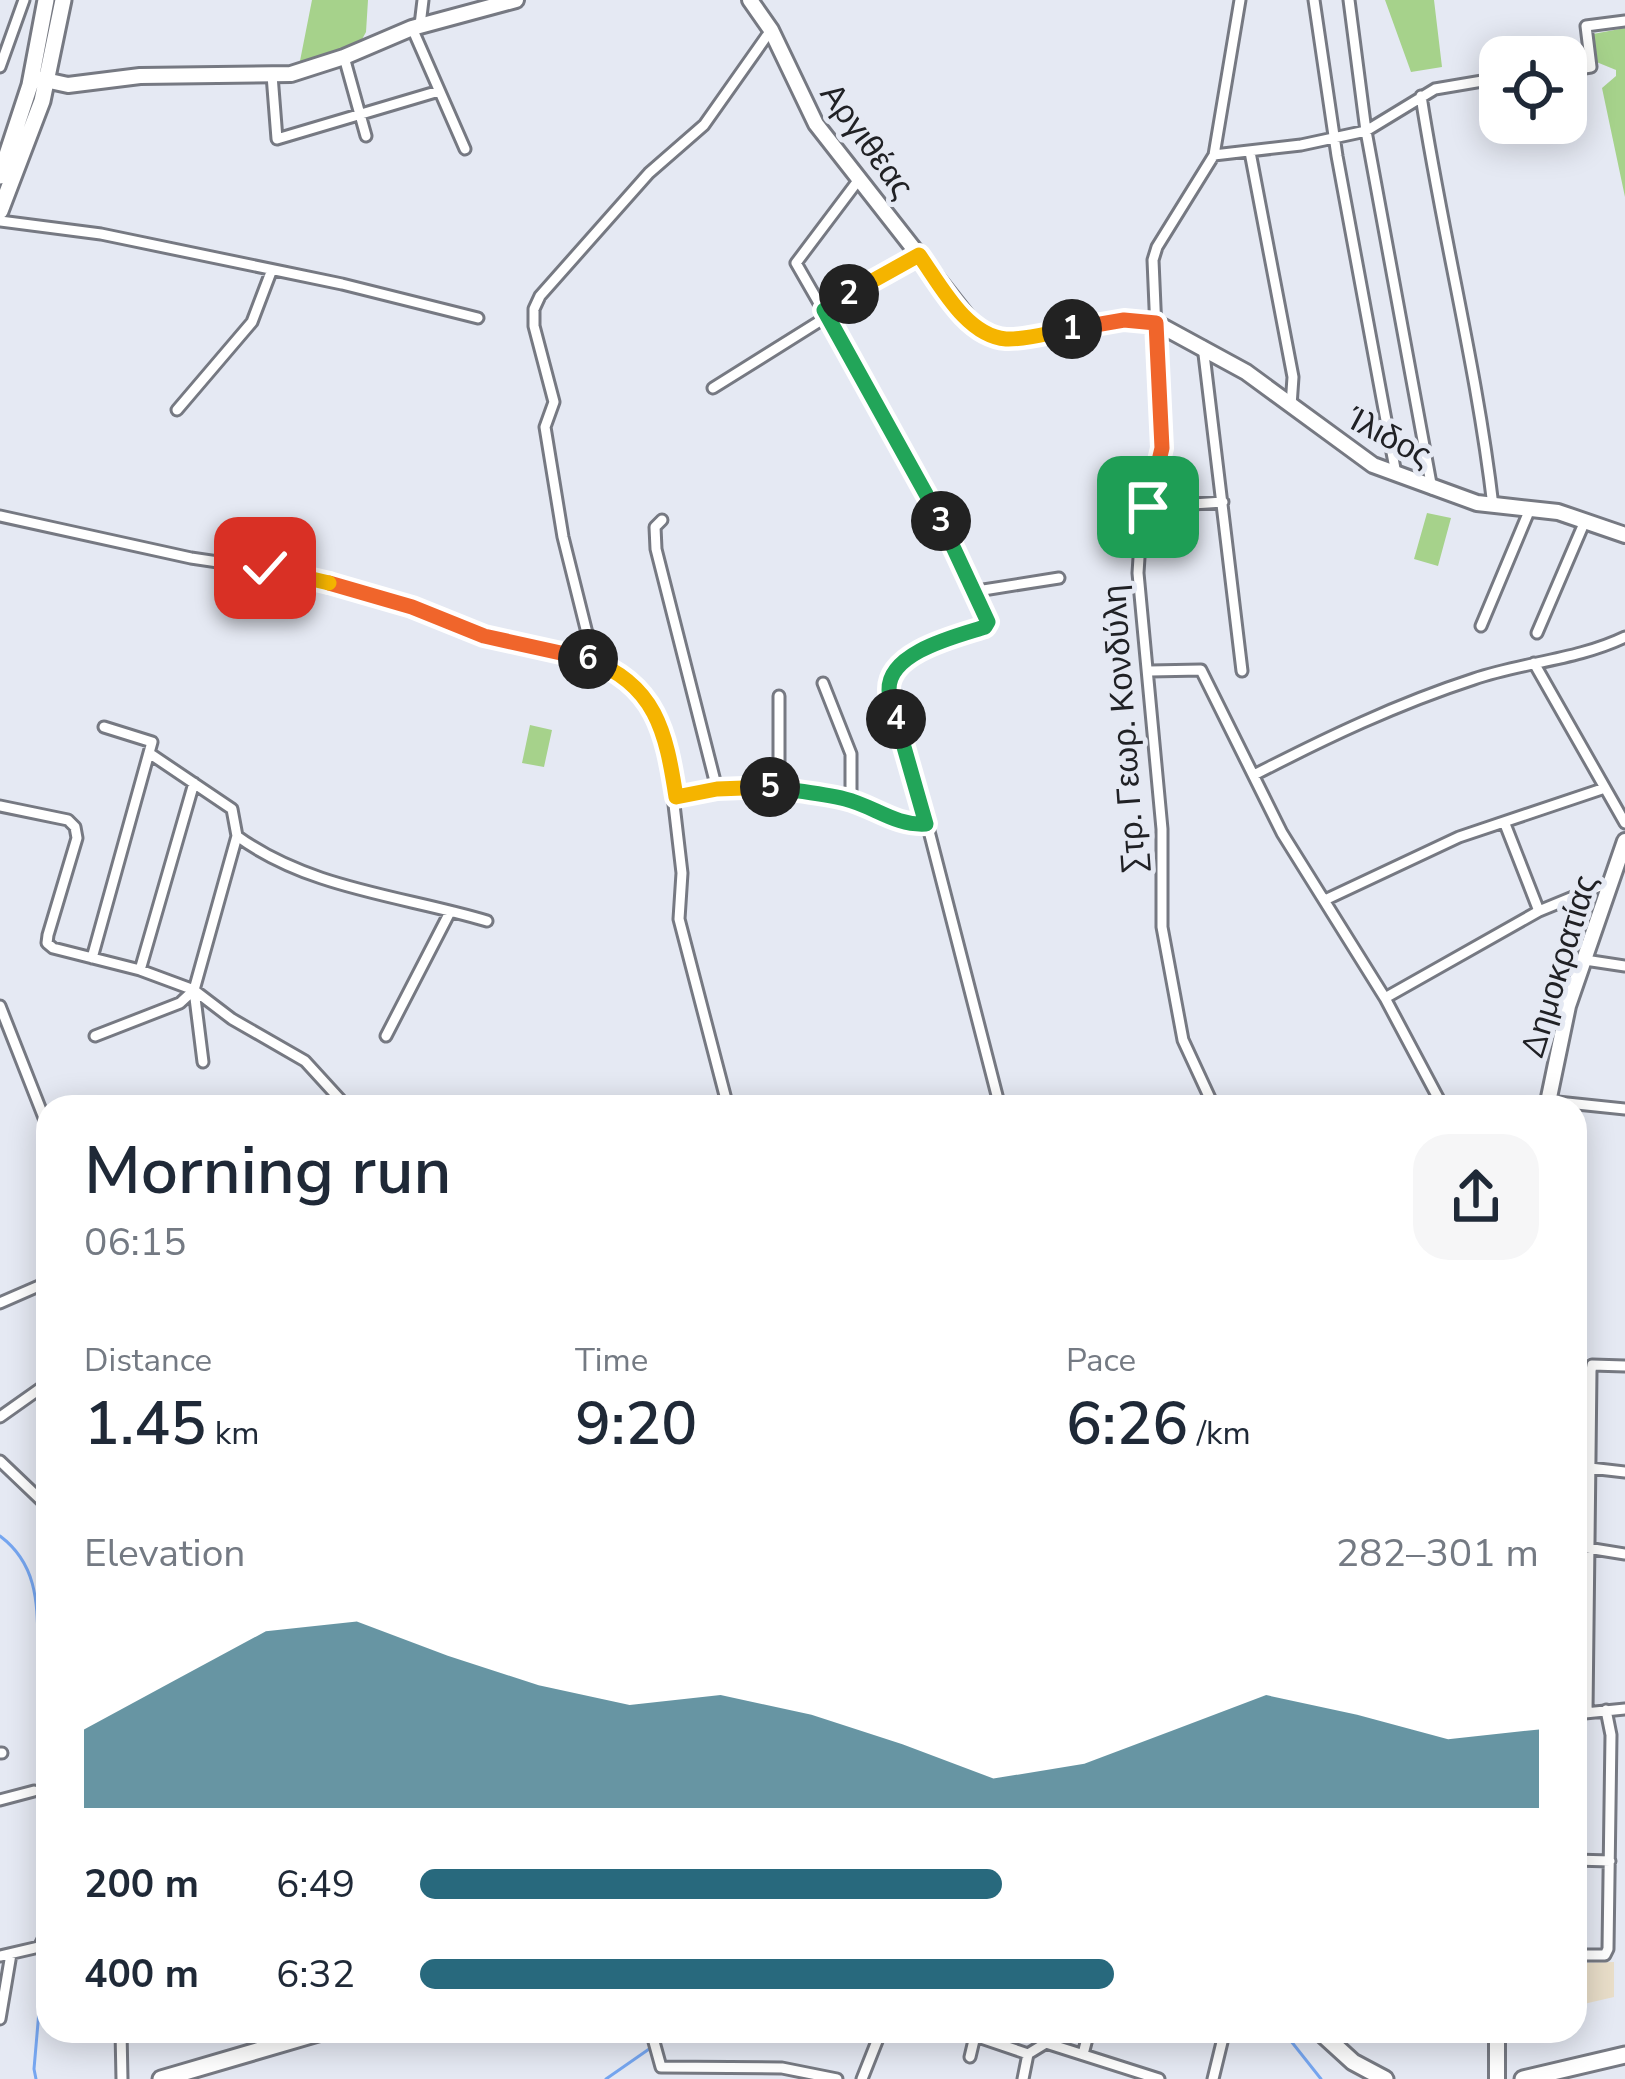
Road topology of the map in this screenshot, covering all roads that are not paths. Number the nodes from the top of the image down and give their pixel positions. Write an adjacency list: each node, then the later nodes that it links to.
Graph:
1 (24, 0): 14 (street)
2 (46, 0): 18 (main road)
3 (63, 0): 18 (main road)
4 (423, 0): 11 (street)
5 (516, 0): 11 (street)
6 (750, 0): 13 (street, Αργιθέας)
7 (1240, 0): 29 (street, Στρ. Γεωρ. Κονδύλη)
8 (1314, 0): 26 (street)
9 (1349, 0): 24 (street)
10 (1625, 20): 17 (street)
11 (416, 27): 15 (street); 21 (street)
12 (0, 30): 14 (street)
13 (771, 30): 31 (street, Αργιθέας); 58 (street)
14 (12, 35): 16 (street)
15 (344, 57): 19 (street); 23 (street)
16 (0, 67)
17 (1587, 68)
18 (40, 73): 19 (street); 30 (main road); 32 (main road)
19 (272, 75): 23 (street)
20 (1479, 80): 22 (street)
21 (439, 91): 23 (street); 27 (street)
22 (1421, 96): 24 (street); 46 (street)
23 (358, 114): 25 (street)
24 (1366, 131): 26 (street); 44 (street)
25 (366, 136)
26 (1334, 139): 28 (street); 43 (street)
27 (465, 149)
28 (1250, 152): 29 (street); 41 (street)
29 (1214, 154): 38 (street, Στρ. Γεωρ. Κονδύλη)
30 (0, 176)
31 (860, 177): 34 (street, Αργιθέας); 36 (street)
32 (0, 211)
33 (0, 221): 35 (street)
34 (919, 255): 36 (street); 38 (street, Αργιθέας)
35 (271, 272): 37 (street); 42 (street)
36 (826, 313): 40 (street); 54 (street)
37 (478, 318)
38 (1156, 323): 39 (street, Ίλιδος); 47 (street, Στρ. Γεωρ. Κονδύλη)
39 (1203, 346): 41 (street, Ίλιδος); 45 (street)
40 (713, 388)
41 (1291, 406): 43 (street, Ίλιδος)
42 (177, 410)
43 (1396, 475): 44 (street, Ίλιδος)
44 (1432, 490): 46 (street, Ίλιδος)
45 (1223, 502): 47 (street); 61 (street)
46 (1493, 506): 48 (street, Ίλιδος)
47 (1148, 507): 60 (street, Στρ. Γεωρ. Κονδύλη)
48 (1530, 508): 51 (street, Ίλιδος); 55 (street)
49 (0, 517): 58 (street)
50 (662, 520): 69 (street)
51 (1585, 520): 52 (street, Ίλιδος); 56 (street)
52 (1625, 535)
53 (1059, 578): 54 (street)
54 (976, 591): 75 (street)
55 (1481, 626)
56 (1537, 633)
57 (1625, 637): 59 (street)
58 (593, 661): 71 (street)
59 (1534, 663): 66 (street); 70 (street)
60 (1150, 671): 66 (street); 97 (street, Στρ. Γεωρ. Κονδύλη)
61 (1242, 671)
62 (823, 683): 72 (street)
63 (779, 696): 68 (street)
64 (104, 727): 65 (street)
65 (149, 753): 67 (street); 84 (street)
66 (1254, 775): 80 (street)
67 (194, 783): 77 (street); 87 (street)
68 (779, 788): 69 (street); 72 (street)
69 (717, 789): 71 (street)
70 (1602, 789): 74 (street); 76 (street)
71 (676, 797): 95 (street)
72 (851, 800): 75 (street)
73 (0, 806): 84 (street)
74 (1625, 823)
75 (926, 824): 96 (street)
76 (1504, 824): 80 (street); 81 (street)
77 (237, 836): 82 (street); 88 (street)
78 (1625, 842): 79 (street, Δημοκρατίας)
79 (1612, 881): 81 (street); 85 (street, Δημοκρατίας)
80 (1327, 898): 89 (street)
81 (1539, 911): 89 (street)
82 (450, 912): 83 (street); 92 (street)
83 (487, 921)
84 (92, 958): 87 (street)
85 (1585, 960): 86 (street); 99 (street, Δημοκρατίας)
86 (1625, 966)
87 (140, 970): 88 (street)
88 (194, 990): 91 (street); 93 (street); 94 (street)
89 (1385, 998): 98 (street)
90 (0, 1006): 100 (street)
91 (95, 1036)
92 (386, 1036)
93 (203, 1062)
94 (336, 1095)
95 (725, 1095)
96 (997, 1095)
97 (1209, 1095)
98 (1437, 1095)
99 (1549, 1095)
100 (36, 1098)
101 (1587, 1107): 102 (street)
102 (1625, 1109)
103 (36, 1288): 104 (street)
104 (0, 1304)
105 (1625, 1366): 109 (street)
106 (36, 1392): 107 (street)
107 (0, 1417)
108 (0, 1461): 111 (street)
109 (1590, 1468): 110 (street); 112 (street)
110 (1625, 1472)
111 (36, 1495)
112 (1588, 1549): 113 (street); 114 (street)
113 (1625, 1554)
114 (1587, 1572)
115 (1625, 1709): 116 (street)
116 (1606, 1710): 117 (street); 121 (street)
117 (1587, 1712)
118 (34, 1791): 119 (street)
119 (0, 1800)
120 (1587, 1860): 121 (street)
121 (1610, 1861): 124 (street)
122 (36, 1948): 123 (street)
123 (6, 1955): 125 (street)
124 (1587, 1955)
125 (0, 2019)
126 (121, 2043): 141 (street)
127 (284, 2043): 142 (main road)
128 (653, 2043): 140 (street)
129 (876, 2043): 145 (street)
130 (974, 2043): 139 (street)
131 (999, 2043): 136 (street)
132 (1086, 2043): 137 (street)
133 (1222, 2043): 148 (street)
134 (1332, 2043): 149 (main road)
135 (1497, 2043): 150 (street)
136 (1028, 2054): 137 (street); 146 (street)
137 (1083, 2054): 147 (street)
138 (1625, 2055): 151 (main road)
139 (970, 2057)
140 (706, 2067): 143 (street); 144 (street)
141 (122, 2079)
142 (160, 2079)
143 (712, 2079)
144 (837, 2079)
145 (862, 2079)
146 (1023, 2079)
147 (1159, 2079)
148 (1213, 2079)
149 (1385, 2079)
150 (1497, 2079)
151 (1523, 2079)

